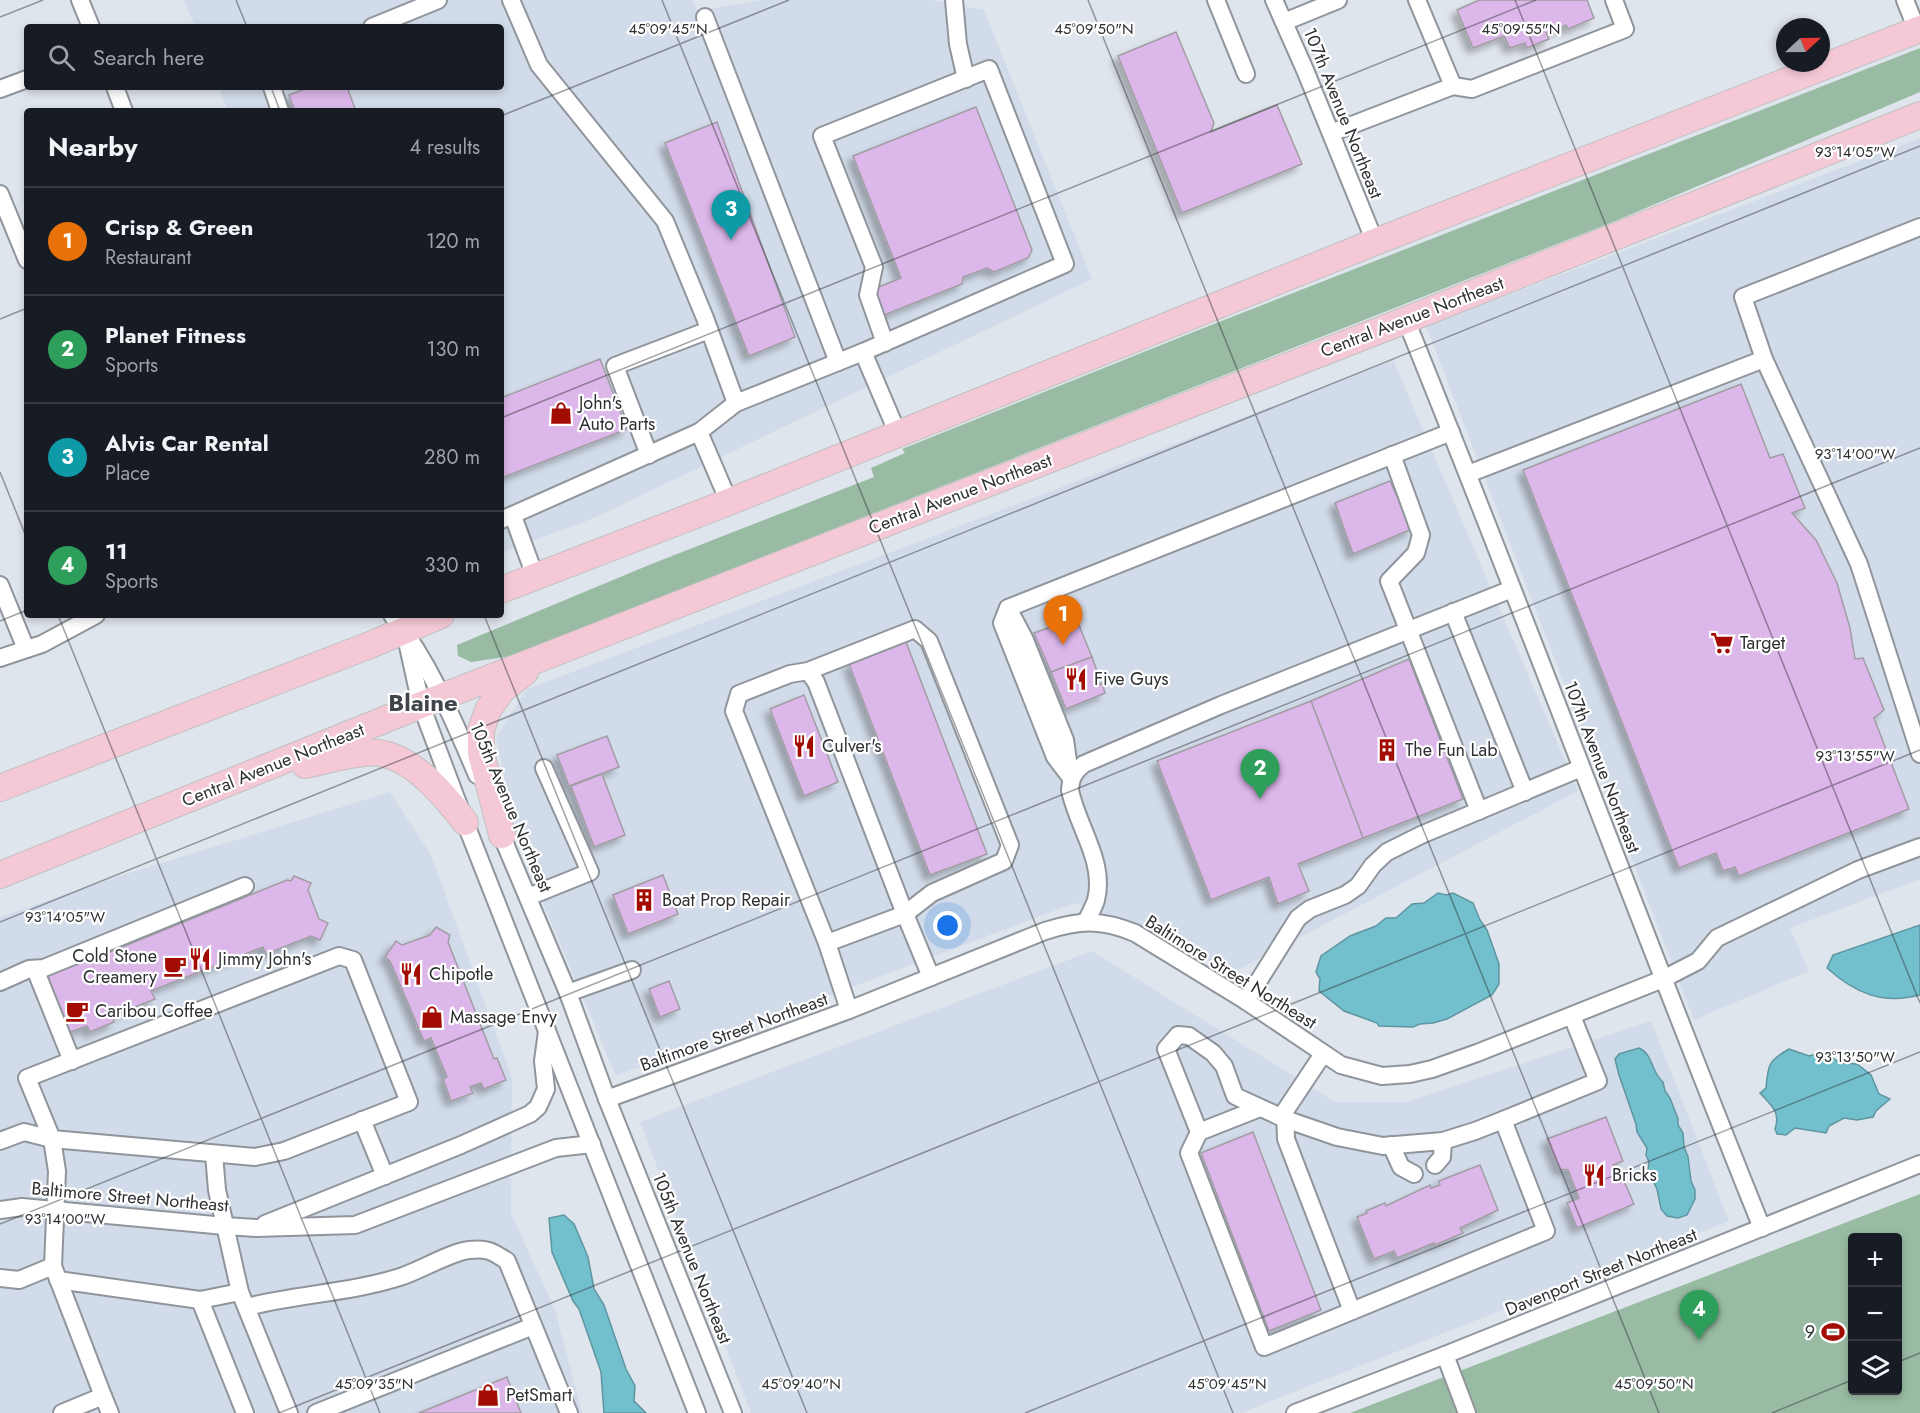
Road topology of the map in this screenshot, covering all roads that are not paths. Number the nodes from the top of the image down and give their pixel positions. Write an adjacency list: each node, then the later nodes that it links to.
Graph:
1 (80, 0): 13 (street)
2 (438, 0): 14 (street)
3 (511, 0): 32 (street)
4 (954, 0): 17 (street)
5 (1215, 0): 16 (street)
6 (1274, 0): 12 (street, 107th Avenue Northeast)
7 (1338, 0): 12 (street)
8 (1417, 0): 19 (street)
9 (1614, 0): 19 (street)
10 (1905, 0): 15 (street)
11 (705, 17): 36 (street)
12 (1284, 22): 26 (street, 107th Avenue Northeast)
13 (90, 24)
14 (379, 24)
15 (1918, 29): 29 (highway)
16 (1246, 74)
17 (966, 79): 33 (street); 33 (street)
18 (24, 80): 20 (street)
19 (1453, 86): 26 (street)
20 (0, 89)
21 (116, 90): 23 (street)
22 (273, 90): 24 (street)
23 (123, 108)
24 (279, 108)
25 (1920, 116): 31 (highway, Central Avenue Northeast)
26 (1331, 133): 29 (street, 107th Avenue Northeast)
27 (0, 194): 30 (street)
28 (1920, 227): 35 (street)
29 (1375, 242): 40 (highway)
30 (24, 253)
31 (1406, 320): 39 (street, 107th Avenue Northeast); 57 (highway, Central Avenue Northeast)
32 (709, 330): 37 (street); 41 (street)
33 (885, 343): 34 (street)
34 (863, 352): 36 (street); 40 (street)
35 (1764, 359): 43 (street); 60 (street)
36 (838, 362): 37 (street)
37 (736, 403): 38 (street)
38 (699, 432): 41 (street); 44 (street)
39 (1451, 432): 42 (street); 43 (street, 107th Avenue Northeast)
40 (898, 434): 44 (highway)
41 (649, 455): 45 (street)
42 (1392, 455): 54 (street); 64 (street)
43 (1468, 474): 49 (street, 107th Avenue Northeast)
44 (729, 502): 46 (highway)
45 (507, 518): 46 (street)
46 (535, 576): 48 (highway)
47 (0, 585): 55 (street)
48 (504, 589)
49 (1512, 589): 50 (street); 62 (street, 107th Avenue Northeast)
50 (1453, 612): 54 (street); 66 (street)
51 (90, 618): 55 (street)
52 (425, 618): 53 (highway)
53 (398, 623): 59 (street, 105th Avenue Northeast); 59 (street, 105th Avenue Northeast); 65 (highway)
54 (1408, 630): 64 (street); 67 (street)
55 (26, 650): 56 (street)
56 (0, 657)
57 (543, 658): 59 (highway, Central Avenue Northeast); 69 (highway)
58 (808, 671): 74 (street); 74 (street); 76 (street)
59 (432, 701): 63 (highway, Central Avenue Northeast); 68 (street, 105th Avenue Northeast); 69 (street, 105th Avenue Northeast)
60 (1920, 754)
61 (544, 768): 73 (street)
62 (1581, 768): 66 (street); 80 (street, 107th Avenue Northeast)
63 (255, 774): 68 (highway); 71 (highway, Central Avenue Northeast)
64 (1071, 778): 75 (street)
65 (0, 788)
66 (1525, 792): 67 (street)
67 (1479, 811): 83 (street)
68 (465, 822): 86 (street, 105th Avenue Northeast)
69 (502, 835): 73 (street, 105th Avenue Northeast)
70 (1920, 847): 80 (street, Baltimore Street Northeast)
71 (0, 875)
72 (245, 886): 77 (street)
73 (528, 897): 82 (street, 105th Avenue Northeast)
74 (905, 914): 76 (street); 79 (street)
75 (1086, 922): 79 (street, Baltimore Street Northeast); 83 (street, Baltimore Street Northeast)
76 (827, 943): 84 (street)
77 (35, 969): 81 (street); 88 (street)
78 (632, 970): 82 (street)
79 (931, 977): 84 (street, Baltimore Street Northeast)
80 (1663, 979): 85 (street, Baltimore Street Northeast); 109 (street, 107th Avenue Northeast)
81 (0, 982)
82 (568, 993): 89 (street, 105th Avenue Northeast)
83 (1246, 1000): 87 (street, Baltimore Street Northeast)
84 (849, 1010): 89 (street, Baltimore Street Northeast)
85 (1572, 1016): 87 (street, Baltimore Street Northeast); 93 (street)
86 (547, 1030): 98 (street, 105th Avenue Northeast); 104 (street, Baltimore Street Northeast)
87 (1323, 1054): 91 (street)
88 (72, 1061): 92 (street); 95 (street)
89 (607, 1099): 125 (street, 105th Avenue Northeast)
90 (1260, 1108): 91 (street); 94 (street); 94 (street)
91 (1285, 1119): 99 (street); 114 (street)
92 (362, 1120): 100 (street); 104 (street)
93 (1503, 1120): 96 (street); 114 (street)
94 (1199, 1132): 114 (street)
95 (52, 1139): 97 (street); 100 (street); 106 (street)
96 (1443, 1141): 99 (street); 102 (street)
97 (0, 1142)
98 (592, 1144): 108 (street, Baltimore Street Northeast); 124 (street, 105th Avenue Northeast)
99 (1390, 1145): 103 (street)
100 (214, 1154): 107 (street)
101 (1920, 1164): 109 (street, Davenport Street Northeast)
102 (1435, 1165)
103 (1414, 1174)
104 (385, 1176): 108 (street, Baltimore Street Northeast)
105 (0, 1210): 106 (street, Baltimore Street Northeast)
106 (57, 1210): 107 (street, Baltimore Street Northeast); 110 (street)
107 (225, 1226): 108 (street, Baltimore Street Northeast); 112 (street)
108 (256, 1228)
109 (1762, 1228): 116 (street, Davenport Street Northeast)
110 (56, 1273): 111 (street); 113 (street); 117 (street)
111 (0, 1278)
112 (244, 1299): 113 (street); 115 (street); 121 (street)
113 (200, 1300): 120 (street)
114 (1352, 1311)
115 (533, 1326): 122 (street); 123 (street)
116 (1445, 1355): 126 (street, Davenport Street Northeast); 127 (street)
117 (103, 1396): 118 (street); 119 (street)
118 (62, 1413)
119 (110, 1413)
120 (245, 1413)
121 (289, 1413)
122 (316, 1413)
123 (568, 1413)
124 (695, 1413)
125 (733, 1413)
126 (1295, 1413)
127 (1467, 1413)

